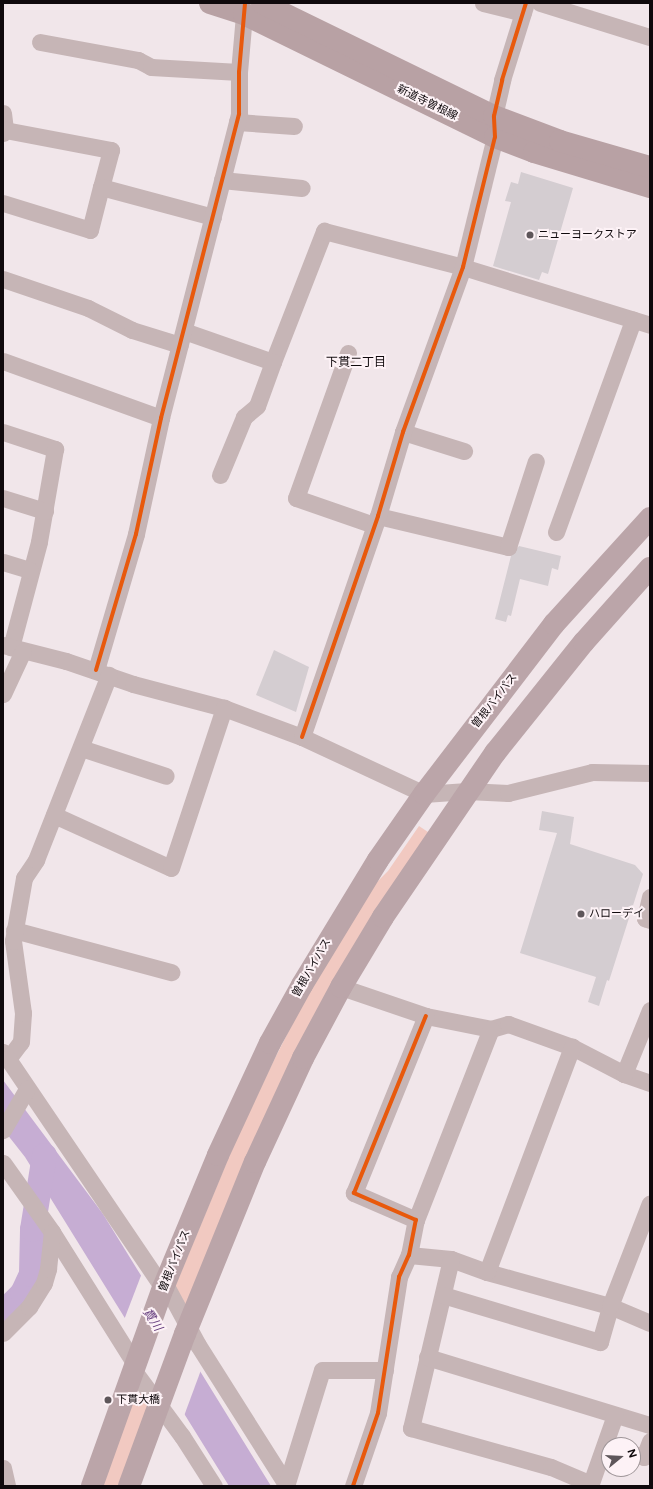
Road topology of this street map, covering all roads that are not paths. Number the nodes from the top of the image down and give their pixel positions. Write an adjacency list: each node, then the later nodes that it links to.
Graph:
1 (210, 3): 5 (main road, 新道寺曽根線)
2 (483, 3): 6 (street)
3 (540, 3): 7 (street)
4 (272, 5): 13 (main road, 新道寺曽根線)
5 (244, 8): 9 (street); 13 (main road, 新道寺曽根線)
6 (524, 8): 13 (street)
7 (650, 37)
8 (40, 42): 9 (street)
9 (239, 72): 10 (street)
10 (237, 122): 12 (street); 15 (street)
11 (4, 126): 16 (street)
12 (294, 126)
13 (494, 126): 14 (main road, 新道寺曽根線); 17 (main road, 新道寺曽根線); 21 (street)
14 (650, 167)
15 (222, 180): 18 (street); 20 (street)
16 (101, 187): 19 (street); 20 (street)
17 (650, 187)
18 (302, 188)
19 (3, 203)
20 (213, 217): 25 (street)
21 (463, 267): 23 (street); 28 (street); 31 (street)
22 (3, 279): 25 (street)
23 (633, 320): 24 (street); 39 (street)
24 (650, 325)
25 (182, 338): 28 (street); 29 (street)
26 (348, 352): 38 (street)
27 (3, 361): 29 (street)
28 (273, 362): 34 (street)
29 (161, 418): 44 (street)
30 (3, 432): 36 (street)
31 (403, 432): 32 (street); 38 (street)
32 (464, 451)
33 (536, 461): 38 (street)
34 (220, 476)
35 (3, 498): 36 (street)
36 (45, 511): 42 (street)
37 (650, 518): 52 (highway, 曽根バイパス)
38 (376, 520): 47 (street)
39 (556, 532)
40 (3, 562): 42 (street)
41 (650, 568): 51 (highway)
42 (30, 570): 43 (street)
43 (12, 648): 44 (street); 45 (street)
44 (102, 672): 46 (street); 48 (street)
45 (3, 694)
46 (224, 708): 47 (street); 53 (street)
47 (302, 737): 52 (street)
48 (81, 748): 50 (street); 53 (street)
49 (650, 773): 51 (street)
50 (166, 776)
51 (467, 791): 52 (street); 58 (highway)
52 (424, 794): 75 (highway, 曽根バイパス)
53 (54, 815): 56 (street)
54 (650, 897): 55 (street)
55 (650, 920)
56 (14, 930): 57 (street); 63 (street)
57 (171, 972)
58 (341, 986): 60 (street); 79 (highway)
59 (650, 1010): 64 (street)
60 (426, 1016): 61 (street); 70 (street)
61 (491, 1029): 62 (street); 70 (street)
62 (572, 1047): 64 (street); 74 (street)
63 (5, 1055): 66 (street)
64 (624, 1074): 65 (street)
65 (650, 1083)
66 (25, 1091): 67 (street); 75 (street)
67 (3, 1130)
68 (5, 1166): 71 (street)
69 (650, 1203): 77 (street)
70 (416, 1220): 72 (street)
71 (52, 1232): 80 (street); 82 (street)
72 (409, 1255): 73 (street); 83 (street)
73 (451, 1258): 74 (street); 76 (street)
74 (487, 1272): 77 (street)
75 (163, 1290): 79 (street); 82 (highway, 曽根バイパス)
76 (443, 1295): 77 (street); 81 (street)
77 (610, 1306): 78 (street)
78 (650, 1323)
79 (186, 1330): 84 (highway); 97 (street)
80 (3, 1333)
81 (427, 1357): 85 (street); 92 (street)
82 (137, 1365): 84 (street); 94 (highway, 曽根バイパス)
83 (385, 1370): 97 (street); 98 (street)
84 (160, 1401): 95 (highway); 96 (street)
85 (615, 1415): 86 (street); 87 (street)
86 (650, 1425)
87 (609, 1437)
88 (650, 1440): 89 (street)
89 (641, 1456)
90 (601, 1458): 92 (street)
91 (3, 1468): 93 (street)
92 (590, 1485)
93 (8, 1486)
94 (92, 1486)
95 (129, 1486)
96 (214, 1486)
97 (286, 1486)
98 (353, 1486)

